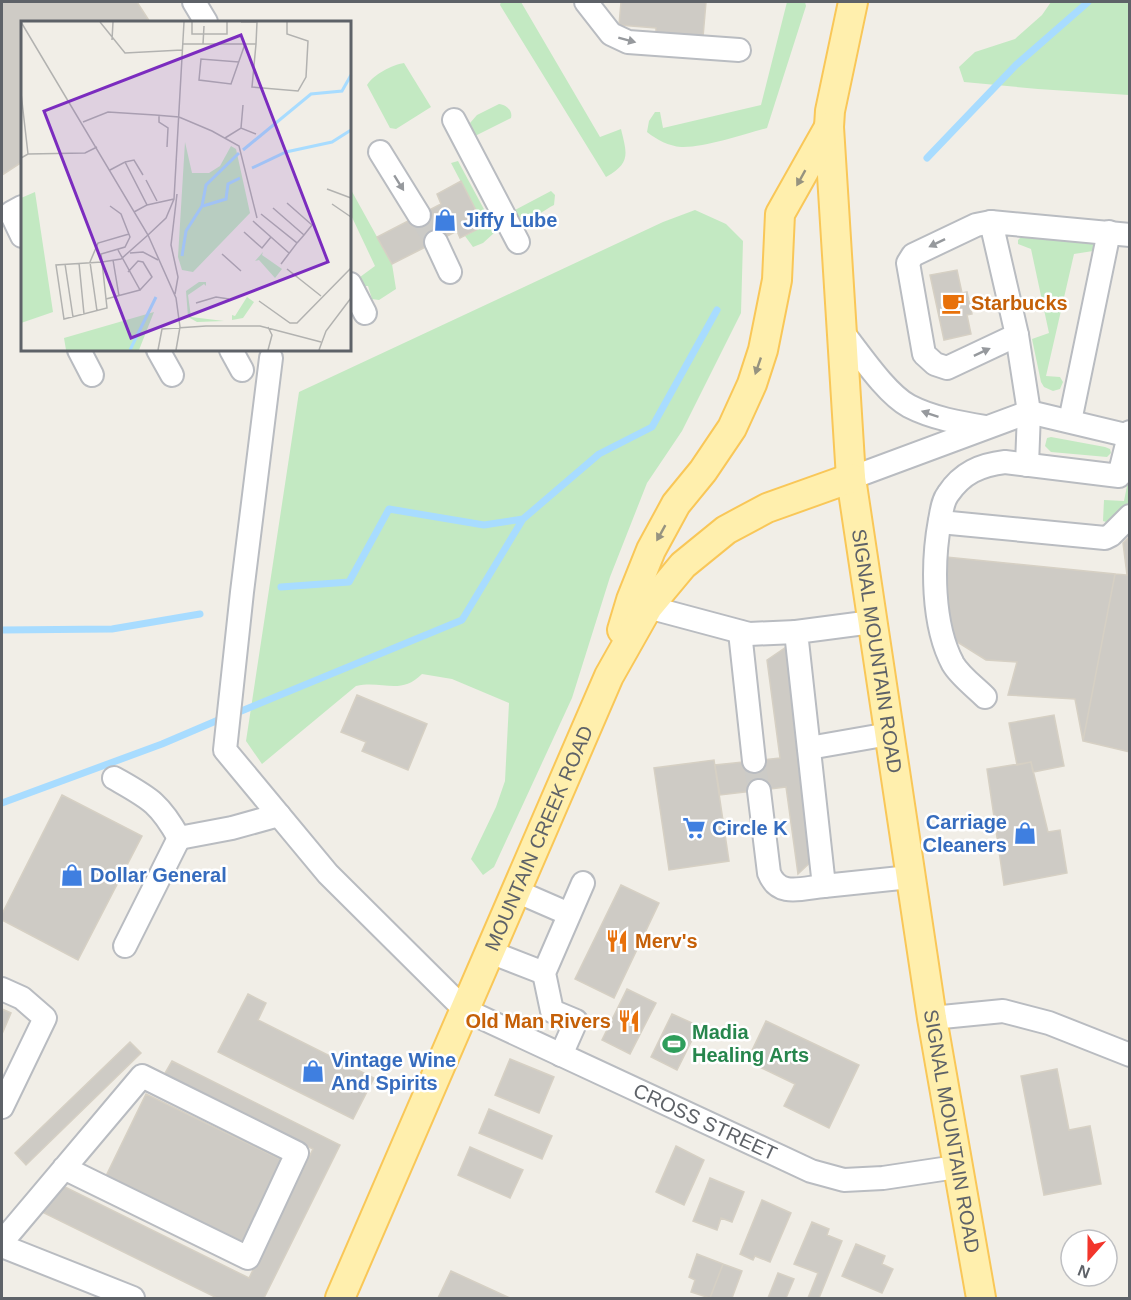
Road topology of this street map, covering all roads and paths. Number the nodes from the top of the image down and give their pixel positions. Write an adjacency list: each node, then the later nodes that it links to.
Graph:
1 (194, 2): 4 (street)
2 (576, 2): 5 (street, one-way to 5)
3 (853, 2): 7 (main road, SIGNAL MOUNTAIN ROAD)
4 (205, 21)
5 (739, 50)
6 (454, 120): 15 (street)
7 (829, 127): 19 (main road, SIGNAL MOUNTAIN ROAD); 40 (main road, one-way to 40)
8 (380, 152): 10 (street, one-way to 10)
9 (12, 213): 13 (street)
10 (419, 215)
11 (992, 222): 12 (street); 20 (street); 20 (street, one-way to 20)
12 (1119, 233): 29 (street)
13 (21, 234)
14 (436, 242): 16 (street)
15 (518, 242)
16 (450, 272)
17 (351, 286): 18 (street)
18 (365, 313)
19 (840, 329): 30 (street, one-way to 19); 33 (main road, SIGNAL MOUNTAIN ROAD)
20 (1017, 335): 28 (street)
21 (80, 351): 26 (street)
22 (159, 351): 27 (street)
23 (232, 351): 25 (street)
24 (271, 358): 47 (street, CROSS STREET)
25 (242, 370)
26 (92, 375)
27 (172, 375)
28 (1029, 412): 29 (street); 30 (street); 32 (street)
29 (1070, 421): 31 (street)
30 (987, 427): 33 (street)
31 (1129, 434): 32 (street)
32 (1027, 465): 35 (street)
33 (850, 478): 36 (main road, MOUNTAIN CREEK ROAD); 37 (main road, SIGNAL MOUNTAIN ROAD)
34 (1130, 516): 35 (street)
35 (940, 522): 41 (street)
36 (648, 607): 38 (street); 40 (main road, MOUNTAIN CREEK ROAD)
37 (872, 622): 39 (street); 42 (main road, SIGNAL MOUNTAIN ROAD)
38 (740, 632): 39 (street); 44 (street)
39 (796, 632): 43 (street)
40 (609, 676): 52 (main road, MOUNTAIN CREEK ROAD)
41 (985, 697)
42 (889, 734): 43 (street); 49 (main road, SIGNAL MOUNTAIN ROAD)
43 (809, 748): 51 (street)
44 (754, 761)
45 (114, 778): 48 (street)
46 (759, 790): 51 (street)
47 (279, 815): 48 (street); 58 (street, CROSS STREET)
48 (179, 838): 54 (street)
49 (910, 877): 51 (street); 59 (main road, SIGNAL MOUNTAIN ROAD)
50 (583, 883): 53 (street)
51 (824, 886)
52 (516, 891): 53 (street); 55 (main road, MOUNTAIN CREEK ROAD)
53 (570, 914): 56 (street)
54 (125, 946)
55 (490, 952): 56 (street); 58 (main road, MOUNTAIN CREEK ROAD)
56 (544, 973): 60 (street)
57 (2, 989): 62 (street)
58 (465, 1010): 60 (street, CROSS STREET); 67 (main road, MOUNTAIN CREEK ROAD)
59 (932, 1018): 61 (street); 63 (main road, SIGNAL MOUNTAIN ROAD)
60 (561, 1055): 63 (street, CROSS STREET)
61 (1130, 1055)
62 (2, 1107)
63 (956, 1167): 68 (main road, SIGNAL MOUNTAIN ROAD)
64 (64, 1168): 64 (street); 65 (street)
65 (2, 1244): 66 (street)
66 (133, 1299)
67 (340, 1299)
68 (981, 1299)

